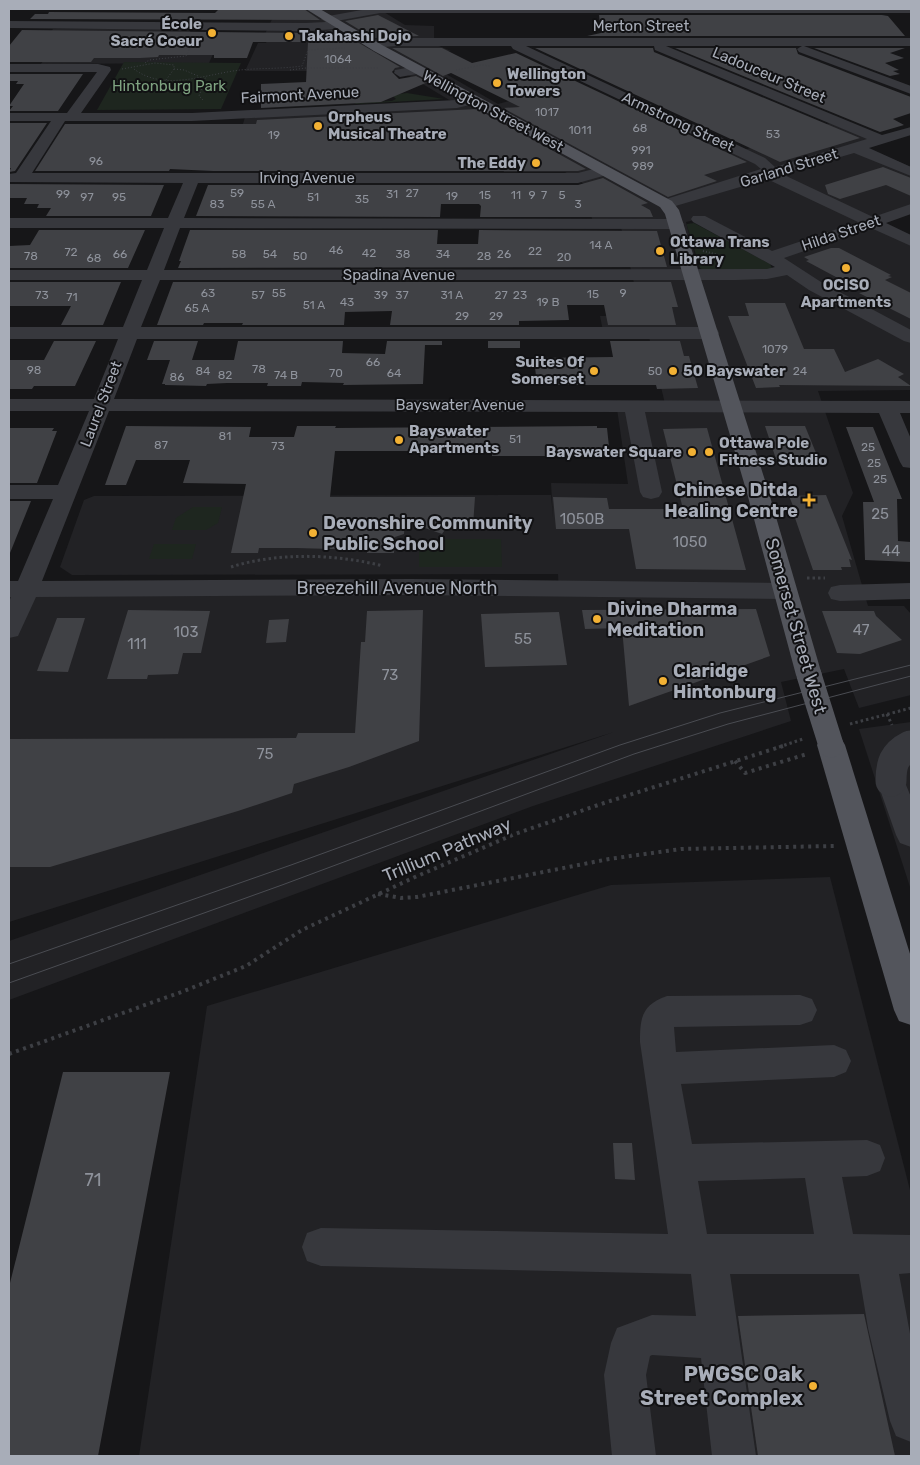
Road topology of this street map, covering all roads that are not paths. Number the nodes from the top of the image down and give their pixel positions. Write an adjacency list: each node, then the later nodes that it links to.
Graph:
1 (312, 9): 4 (main road, Wellington Street West)
2 (440, 9): 4 (street); 5 (street); 6 (street)
3 (911, 10): 6 (street)
4 (331, 22): 7 (street); 12 (main road, Wellington Street West)
5 (468, 23)
6 (642, 23): 9 (street, Merton Street); 10 (street, Merton Street); 23 (street, Ladouceur Street)
7 (9, 25)
8 (482, 30): 9 (street, Armstrong Street)
9 (508, 42): 12 (street, Merton Street); 27 (street, Armstrong Street)
10 (788, 42): 11 (street, Merton Street); 16 (street)
11 (911, 42)
12 (370, 44): 14 (main road, Wellington Street West)
13 (9, 68): 21 (street)
14 (417, 70): 15 (street); 18 (main road, Wellington Street West)
15 (400, 73)
16 (911, 90)
17 (386, 98): 19 (street)
18 (473, 100): 19 (street, Fairmont Avenue); 25 (main road, Wellington Street West)
19 (347, 109): 21 (street, Fairmont Avenue)
20 (9, 117): 21 (street, Fairmont Avenue)
21 (66, 117): 28 (street)
22 (911, 131): 23 (street, Garland Street)
23 (881, 140): 24 (street, Garland Street)
24 (856, 148): 26 (street); 27 (street, Garland Street)
25 (605, 171): 29 (street, Irving Avenue); 31 (main road, Wellington Street West)
26 (911, 172)
27 (769, 174): 31 (street, Garland Street); 35 (street, Armstrong Street)
28 (15, 178): 29 (street, Irving Avenue)
29 (192, 178): 34 (street, Laurel Street)
30 (911, 210): 35 (street, Hilda Street)
31 (672, 214): 34 (street, Garland Street); 39 (main road, Somerset Street West)
32 (699, 220): 37 (street)
33 (9, 223): 34 (street, Garland Street)
34 (172, 223): 41 (street, Laurel Street)
35 (872, 223): 36 (street, Armstrong Street); 37 (street, Hilda Street)
36 (911, 241)
37 (771, 257): 38 (street)
38 (790, 269): 39 (street, Spadina Avenue); 45 (street)
39 (691, 274): 41 (street, Spadina Avenue); 42 (main road, Somerset Street West)
40 (9, 275): 41 (street, Spadina Avenue)
41 (152, 275): 44 (street, Laurel Street)
42 (710, 333): 44 (street); 49 (main road, Somerset Street West)
43 (9, 334): 44 (street)
44 (129, 334): 46 (street, Laurel Street)
45 (911, 337)
46 (101, 405): 47 (street, Bayswater Avenue); 48 (street, Bayswater Avenue); 54 (street, Laurel Street)
47 (9, 406)
48 (634, 406): 49 (street, Bayswater Avenue); 55 (street)
49 (733, 406): 50 (street, Bayswater Avenue); 58 (main road, Somerset Street West)
50 (887, 407): 51 (street, Bayswater Avenue); 52 (street)
51 (911, 407)
52 (911, 462)
53 (9, 492): 54 (street)
54 (67, 492): 57 (street, Laurel Street)
55 (650, 492)
56 (833, 586): 59 (street)
57 (18, 589): 58 (street, Breezehill Avenue North); 60 (street, Laurel Street)
58 (784, 591): 64 (main road, Somerset Street West, bridge)
59 (911, 591)
60 (9, 630)
61 (911, 746): 62 (street, bridge)
62 (911, 834)
63 (800, 1010): 66 (street)
64 (911, 1010)
65 (834, 1061): 66 (street)
66 (662, 1069): 69 (street)
67 (866, 1158): 68 (street)
68 (820, 1159): 69 (street); 72 (street)
69 (676, 1163): 71 (street)
70 (321, 1247): 71 (street)
71 (700, 1254): 72 (street); 74 (street)
72 (837, 1254): 73 (street)
73 (893, 1254): 75 (street)
74 (719, 1338): 76 (street); 77 (street)
75 (911, 1421)
76 (634, 1456)
77 (734, 1456)

